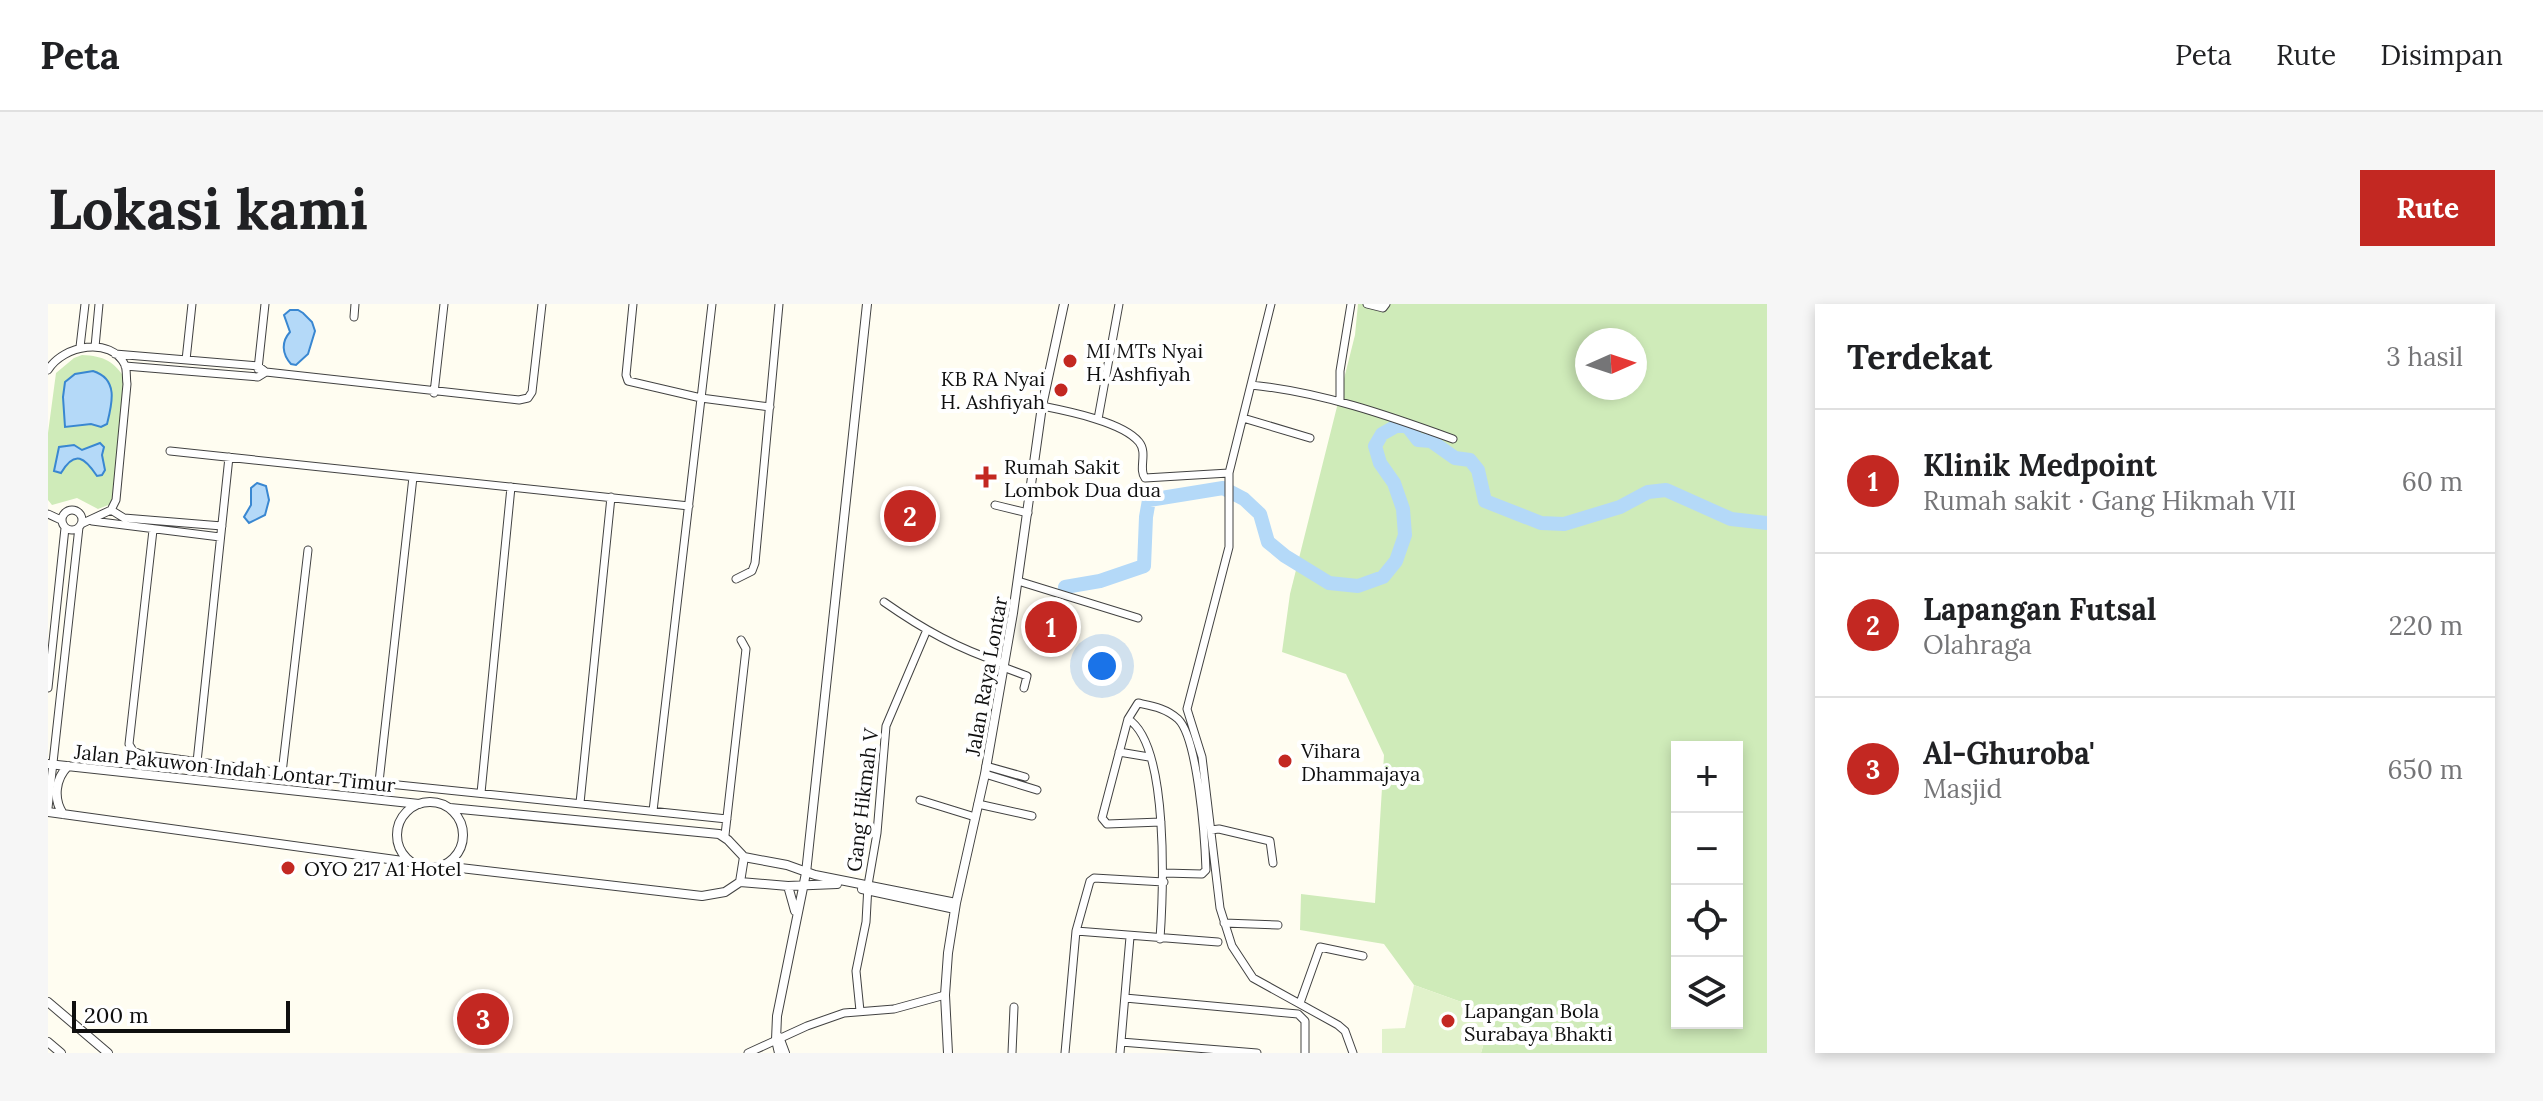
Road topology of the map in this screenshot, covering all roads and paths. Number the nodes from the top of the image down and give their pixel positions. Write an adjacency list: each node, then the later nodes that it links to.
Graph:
1 (85, 304): 20 (street)
2 (99, 304): 21 (street)
3 (192, 304): 25 (street)
4 (265, 304): 27 (street)
5 (355, 304): 19 (street)
6 (444, 304): 32 (street)
7 (542, 304): 32 (street)
8 (633, 304): 33 (street)
9 (712, 304): 33 (street)
10 (779, 304): 36 (street)
11 (867, 304): 99 (street)
12 (1064, 304): 35 (street, Jalan Raya Lontar)
13 (1109, 304): 18 (street)
14 (1271, 304): 31 (street)
15 (1351, 304): 34 (street)
16 (1367, 304): 17 (street)
17 (1386, 304)
18 (1118, 306): 38 (street)
19 (354, 317)
20 (80, 347): 21 (street); 24 (street)
21 (95, 347): 23 (street)
22 (48, 352): 24 (street)
23 (115, 354): 25 (street); 26 (street)
24 (61, 355): 28 (street)
25 (186, 360): 27 (street)
26 (125, 366): 30 (street); 49 (street)
27 (258, 366): 29 (street); 30 (street)
28 (49, 367)
29 (266, 372): 30 (street); 32 (street)
30 (258, 377)
31 (1251, 385): 34 (street); 37 (street)
32 (434, 393)
33 (701, 398): 36 (street); 48 (street)
34 (1340, 401): 40 (street)
35 (1042, 406): 38 (street); 50 (street, Jalan Raya Lontar)
36 (770, 407): 60 (street)
37 (1243, 418): 39 (street); 43 (street)
38 (1098, 419): 43 (street)
39 (1310, 438)
40 (1453, 439)
41 (170, 451): 42 (street)
42 (229, 457): 44 (street); 55 (street)
43 (1229, 473): 93 (street)
44 (413, 477): 45 (street); 78 (street)
45 (511, 487): 46 (street); 80 (street)
46 (611, 497): 48 (street); 82 (street)
47 (995, 505): 50 (street)
48 (689, 506): 87 (street)
49 (111, 510): 53 (street); 55 (street)
50 (1028, 513): 61 (street, Jalan Raya Lontar)
51 (48, 514): 52 (street)
52 (61, 520): 54 (street); 56 (street)
53 (91, 521): 54 (street); 57 (street)
54 (80, 526): 56 (street); 73 (street)
55 (222, 526): 58 (street)
56 (65, 528): 67 (street)
57 (153, 530): 58 (street); 72 (street)
58 (220, 537): 72 (street)
59 (308, 550): 76 (street)
60 (736, 579)
61 (1018, 581): 63 (street); 66 (street, Jalan Raya Lontar)
62 (884, 602): 64 (street)
63 (1138, 618)
64 (926, 632): 66 (street); 105 (street, Gang Hikmah V)
65 (741, 640): 91 (street)
66 (1004, 665): 68 (street); 75 (street, Jalan Raya Lontar)
67 (48, 688)
68 (1024, 688)
69 (1128, 719): 70 (street); 71 (street); 100 (street)
70 (1119, 752): 71 (street); 92 (street)
71 (1149, 757): 92 (street)
72 (197, 762): 76 (street)
73 (50, 764): 74 (street, Jalan Pakuwon Indah Lontar Timur); 86 (street)
74 (68, 766): 83 (street, Jalan Pakuwon Indah Lontar Timur); 88 (street)
75 (986, 770): 77 (street); 79 (street); 84 (street, Jalan Raya Lontar)
76 (282, 773): 78 (street)
77 (1025, 777)
78 (379, 782): 80 (street)
79 (1037, 790)
80 (481, 793): 82 (street)
81 (920, 800): 90 (street)
82 (580, 803): 87 (street)
83 (419, 804): 85 (street); 96 (street)
84 (980, 805): 89 (street); 90 (street, Jalan Raya Lontar)
85 (450, 808): 94 (street); 98 (street)
86 (48, 810): 88 (street)
87 (653, 811): 91 (street)
88 (63, 814): 96 (street)
89 (1032, 816)
90 (975, 817): 106 (street, Jalan Raya Lontar)
91 (727, 819): 94 (street)
92 (1161, 822): 100 (street)
93 (1211, 830): 97 (street); 108 (street)
94 (719, 834): 95 (street)
95 (744, 857): 99 (street); 101 (street)
96 (410, 862): 98 (street)
97 (1273, 863)
98 (443, 866): 101 (street)
99 (806, 873): 103 (street); 105 (street)
100 (1164, 873): 102 (street)
101 (740, 882): 104 (street)
102 (1164, 882): 110 (street); 112 (street)
103 (803, 885): 104 (street); 105 (street); 107 (street)
104 (788, 886): 107 (street)
105 (867, 888): 106 (street); 120 (street, Gang Hikmah V)
106 (955, 906): 115 (street, Jalan Raya Lontar)
107 (795, 920): 121 (street)
108 (1224, 923): 109 (street); 118 (street)
109 (1278, 925)
110 (1076, 931): 111 (street); 131 (street)
111 (1130, 937): 112 (street); 116 (street)
112 (1160, 939): 113 (street)
113 (1218, 942)
114 (1363, 956): 118 (street)
115 (945, 995): 120 (street); 129 (street, Jalan Raya Lontar)
116 (1125, 998): 123 (street); 134 (street)
117 (48, 1002): 125 (street)
118 (1300, 1003): 135 (street)
119 (1014, 1007): 130 (street)
120 (860, 1011): 121 (street)
121 (777, 1037): 126 (street); 127 (street); 128 (street)
122 (48, 1042): 124 (street)
123 (1121, 1042): 132 (street); 133 (street)
124 (58, 1052)
125 (108, 1053)
126 (748, 1053)
127 (779, 1053)
128 (785, 1053)
129 (948, 1053)
130 (1012, 1053)
131 (1065, 1053)
132 (1120, 1053)
133 (1257, 1053)
134 (1305, 1053)
135 (1353, 1053)

